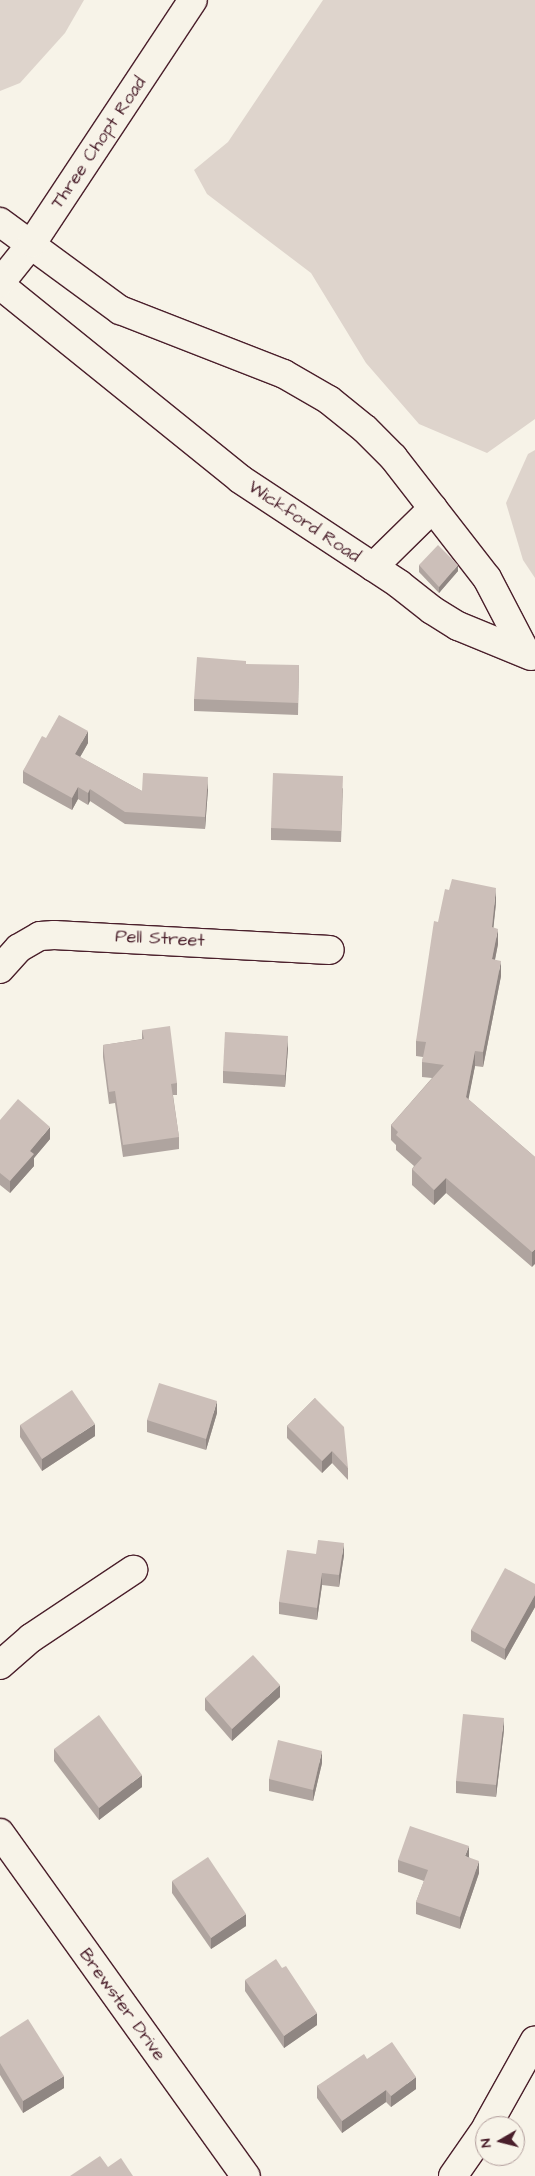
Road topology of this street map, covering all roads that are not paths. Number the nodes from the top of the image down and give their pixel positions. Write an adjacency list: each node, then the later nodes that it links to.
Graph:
1 (193, 0): 3 (street, Three Chopt Road)
2 (0, 222): 3 (street)
3 (32, 243): 4 (street, Three Chopt Road); 5 (street)
4 (0, 284): 6 (street, Wickford Road)
5 (433, 508): 6 (street, Wickford Road); 7 (street)
6 (373, 567): 7 (street)
7 (530, 655)
8 (330, 950): 9 (street, Pell Street)
9 (2, 960)
10 (133, 1570): 11 (street)
11 (0, 1665)
12 (0, 1833): 16 (street, Brewster Drive)
13 (535, 2040): 14 (street)
14 (493, 2116)
15 (475, 2145): 17 (street)
16 (246, 2176)
17 (454, 2176)

